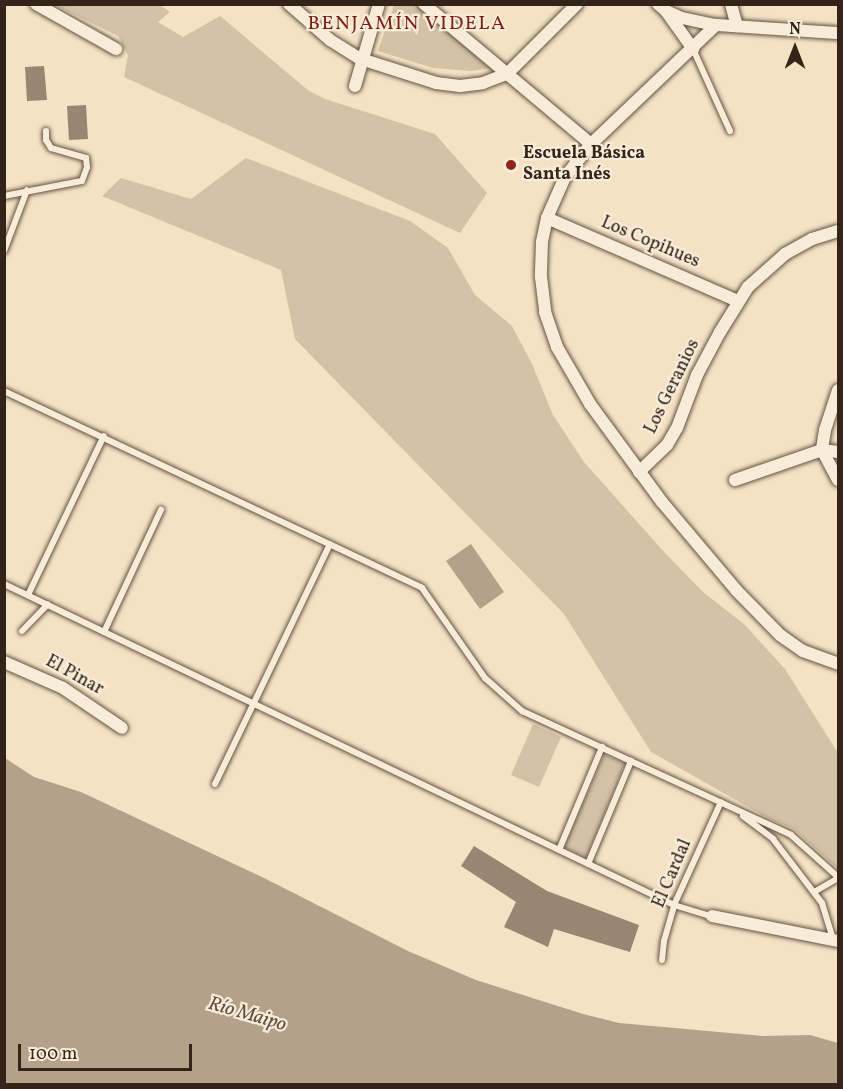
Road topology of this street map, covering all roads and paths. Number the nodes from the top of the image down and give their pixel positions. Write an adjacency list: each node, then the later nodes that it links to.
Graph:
1 (36, 4): 12 (street)
2 (289, 4): 14 (street)
3 (379, 4): 14 (street)
4 (424, 4): 8 (street)
5 (577, 4): 15 (street)
6 (730, 4): 10 (street)
7 (662, 8): 9 (street); 13 (street)
8 (440, 9): 15 (street)
9 (716, 25): 10 (street); 13 (street)
10 (737, 26): 11 (street)
11 (838, 33)
12 (116, 48)
13 (693, 49): 18 (lane); 19 (street)
14 (361, 59): 15 (street); 16 (street)
15 (507, 74): 19 (street)
16 (355, 86)
17 (46, 131): 20 (lane)
18 (730, 131)
19 (591, 144): 22 (street)
20 (27, 190): 21 (lane); 24 (lane)
21 (4, 196)
22 (547, 218): 25 (street, Los Copihues); 31 (street)
23 (838, 231): 25 (street, Los Geranios)
24 (4, 251)
25 (738, 301): 31 (street, Los Geranios)
26 (838, 390): 29 (street)
27 (4, 391): 28 (lane)
28 (104, 436): 35 (lane); 37 (lane)
29 (822, 450): 30 (street); 32 (street); 33 (street)
30 (838, 452)
31 (639, 472): 42 (street)
32 (735, 480)
33 (838, 480)
34 (161, 510): 40 (lane)
35 (330, 544): 43 (lane); 45 (lane)
36 (4, 584): 37 (lane)
37 (28, 595): 38 (lane)
38 (48, 604): 39 (lane); 40 (lane)
39 (22, 631)
40 (104, 632): 43 (lane)
41 (4, 662): 44 (street, El Pinar)
42 (838, 664)
43 (253, 705): 47 (lane); 50 (lane)
44 (122, 728)
45 (602, 747): 46 (lane); 50 (lane)
46 (631, 760): 48 (lane); 51 (lane)
47 (215, 784)
48 (721, 802): 49 (lane); 54 (lane, El Cardal)
49 (733, 808): 52 (lane); 53 (lane)
50 (559, 850): 51 (lane)
51 (588, 864): 54 (lane)
52 (838, 877): 53 (lane)
53 (814, 892): 56 (lane)
54 (674, 905): 55 (lane); 57 (lane, El Cardal)
55 (712, 916): 56 (street)
56 (836, 940)
57 (662, 960)

